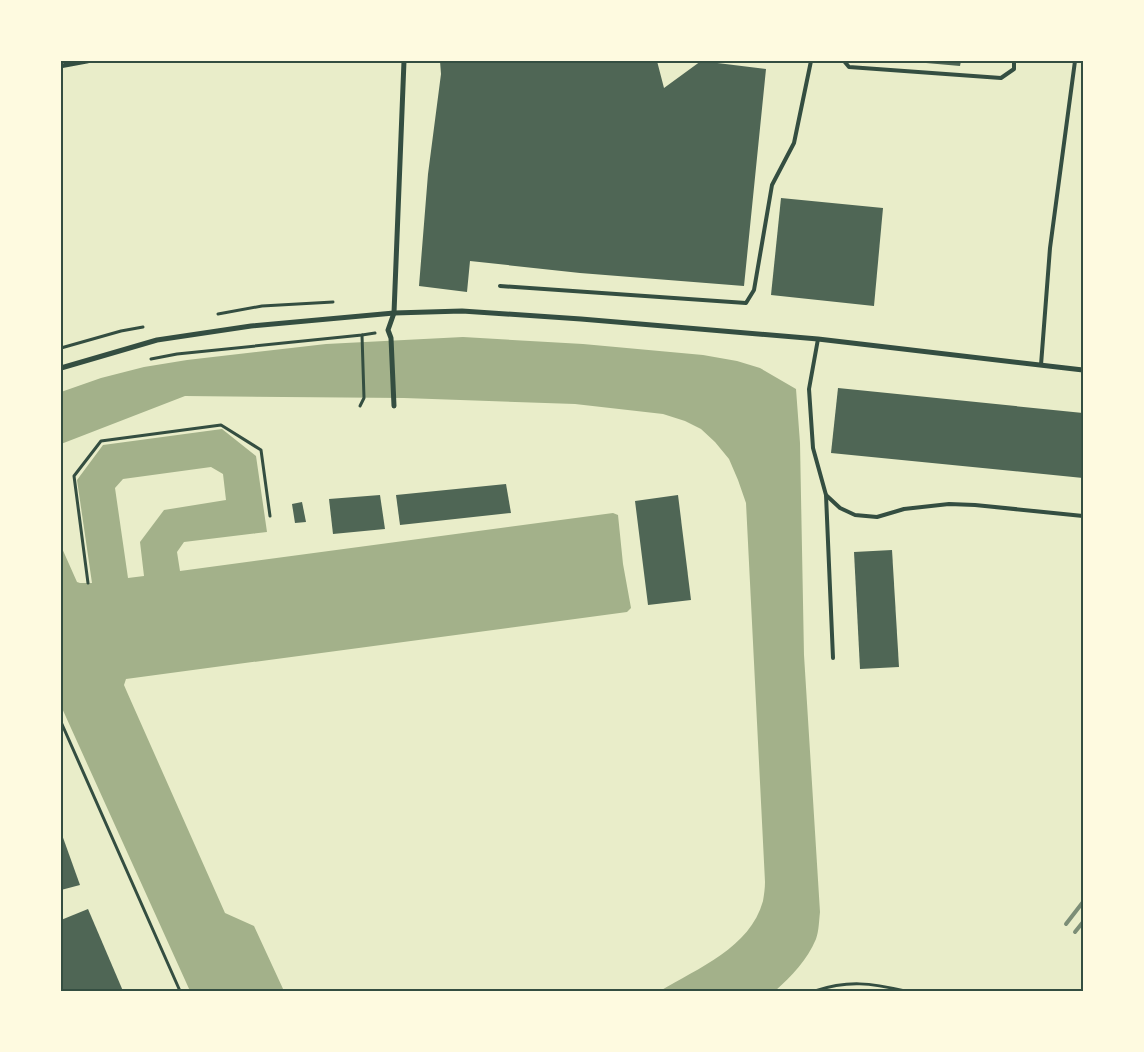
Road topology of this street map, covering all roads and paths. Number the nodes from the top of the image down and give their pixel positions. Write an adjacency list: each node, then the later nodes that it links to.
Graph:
1 (88, 61): 7 (street)
2 (404, 61): 9 (street)
3 (811, 61): 8 (lane)
4 (844, 61): 5 (lane)
5 (1014, 61)
6 (1075, 61): 14 (lane)
7 (61, 66)
8 (500, 286)
9 (394, 313): 10 (street); 12 (street); 15 (street)
10 (388, 330): 11 (path); 18 (street)
11 (362, 335): 13 (path); 17 (path)
12 (818, 339): 14 (street); 19 (lane)
13 (144, 360)
14 (1041, 365): 16 (street)
15 (61, 368)
16 (1083, 370)
17 (360, 406)
18 (394, 406)
19 (826, 495): 21 (lane); 23 (lane)
20 (270, 516): 22 (path)
21 (1083, 516)
22 (88, 583)
23 (833, 658)
24 (61, 722): 25 (path)
25 (180, 991)
26 (814, 991): 27 (path)
27 (905, 991)

